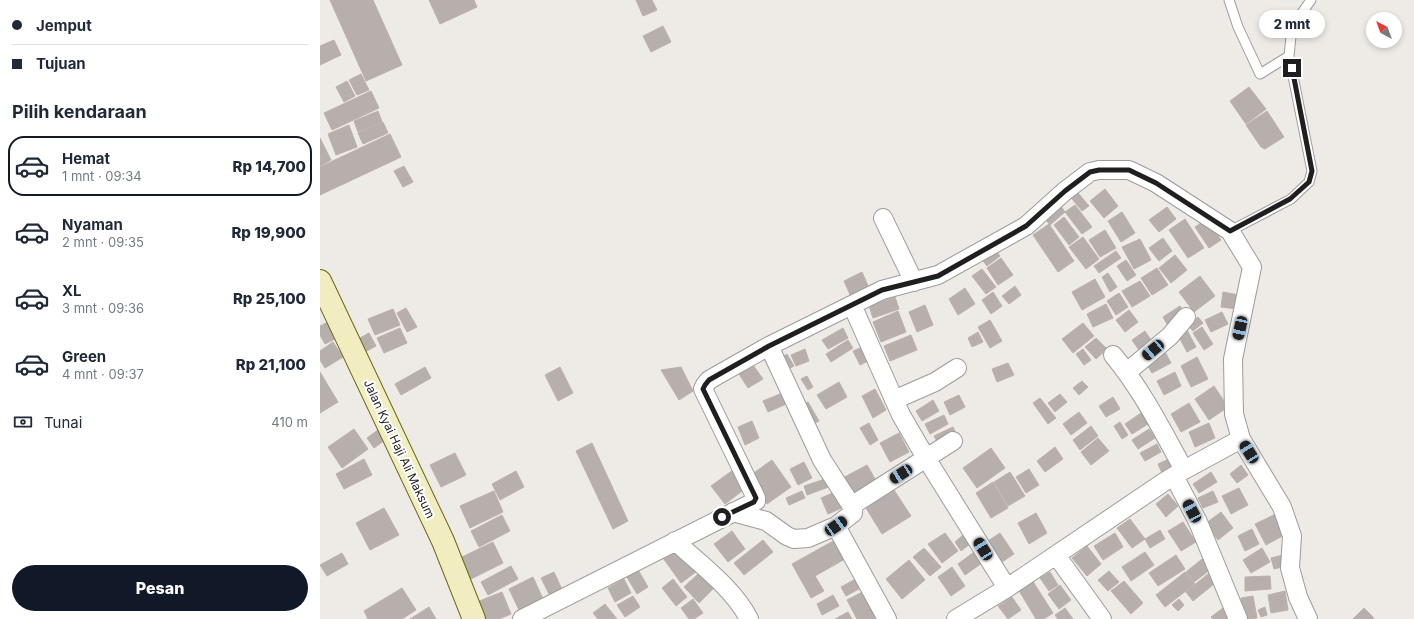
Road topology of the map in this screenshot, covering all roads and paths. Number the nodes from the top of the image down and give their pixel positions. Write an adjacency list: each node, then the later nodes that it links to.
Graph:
1 (1228, 0): 3 (lane)
2 (1311, 0): 3 (lane)
3 (1289, 56): 5 (lane)
4 (883, 218): 7 (street)
5 (1230, 231): 7 (street); 15 (street)
6 (320, 281): 25 (street, Jalan Kyai Haji Ali Maksum)
7 (914, 282): 8 (street)
8 (852, 305): 10 (street); 14 (street)
9 (1186, 317): 13 (street)
10 (769, 346): 19 (street); 20 (street)
11 (1113, 355): 13 (street)
12 (957, 368): 14 (street)
13 (1127, 372): 18 (street)
14 (894, 400): 17 (street)
15 (1240, 439): 18 (street); 32 (street)
16 (953, 441): 17 (street)
17 (926, 458): 19 (street); 24 (street)
18 (1179, 473): 23 (street); 31 (street)
19 (851, 506): 21 (street)
20 (733, 512): 21 (street); 22 (street)
21 (836, 526): 28 (street)
22 (675, 541): 26 (street); 27 (street)
23 (1056, 555): 24 (street); 30 (street)
24 (1007, 588): 29 (street)
25 (474, 619)
26 (522, 619)
27 (749, 619)
28 (887, 619)
29 (956, 619)
30 (1102, 619)
31 (1238, 619)
32 (1308, 619)

